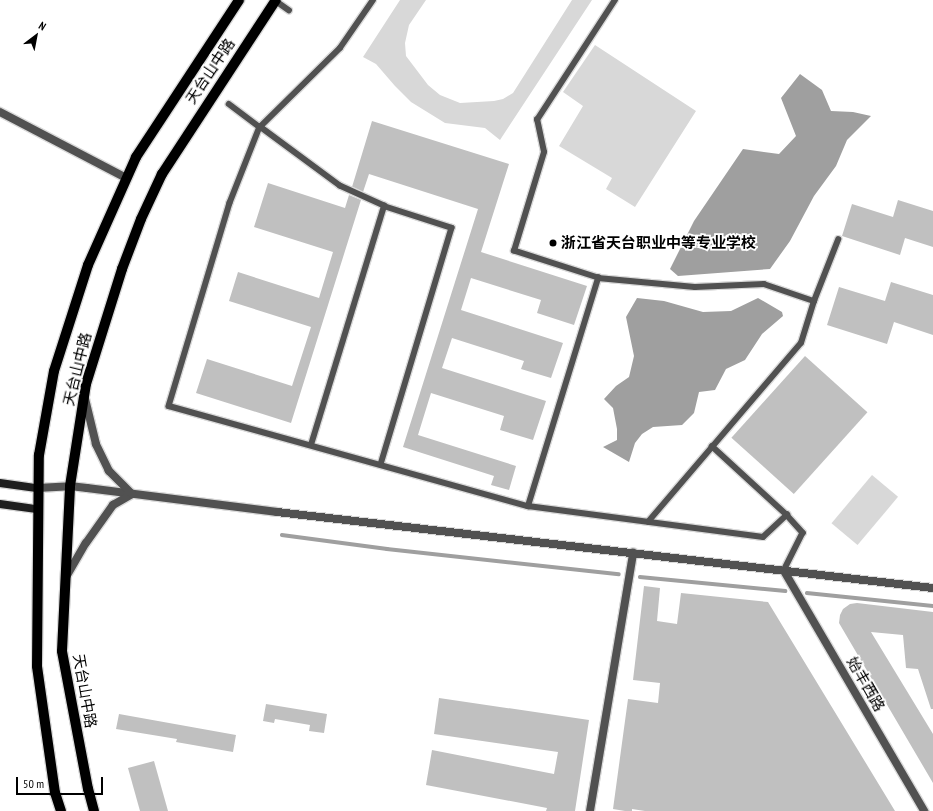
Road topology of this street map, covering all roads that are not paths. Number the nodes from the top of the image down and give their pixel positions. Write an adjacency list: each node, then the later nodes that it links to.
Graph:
1 (238, 0): 9 (main road, 天台山中路)
2 (276, 0): 5 (lane); 14 (main road, 天台山中路)
3 (373, 0): 8 (lane)
4 (615, 0): 12 (lane)
5 (289, 10)
6 (229, 104): 8 (lane)
7 (0, 112): 9 (street)
8 (260, 127): 10 (lane); 15 (lane)
9 (126, 178): 20 (main road, 天台山中路)
10 (384, 206): 15 (lane); 17 (lane)
11 (838, 240): 13 (lane)
12 (598, 278): 13 (lane); 23 (lane)
13 (814, 301): 16 (lane)
14 (84, 396): 19 (main road, 天台山中路); 21 (street)
15 (311, 446): 17 (lane)
16 (712, 446): 25 (lane); 26 (lane)
17 (381, 465): 23 (lane)
18 (0, 483): 20 (main road)
19 (70, 486): 20 (street); 21 (street); 29 (main road, 天台山中路)
20 (37, 488): 24 (main road, 天台山中路)
21 (132, 494): 27 (street); 29 (street)
22 (0, 504): 24 (main road)
23 (528, 506): 26 (lane)
24 (37, 509): 31 (main road, 天台山中路)
25 (787, 514): 26 (lane); 28 (lane)
26 (648, 522)
27 (633, 553): 28 (street); 33 (street)
28 (784, 571): 30 (street); 34 (street, 始丰西路)
29 (65, 578): 32 (main road, 天台山中路)
30 (933, 588)
31 (61, 811)
32 (94, 811)
33 (590, 811)
34 (924, 811)

